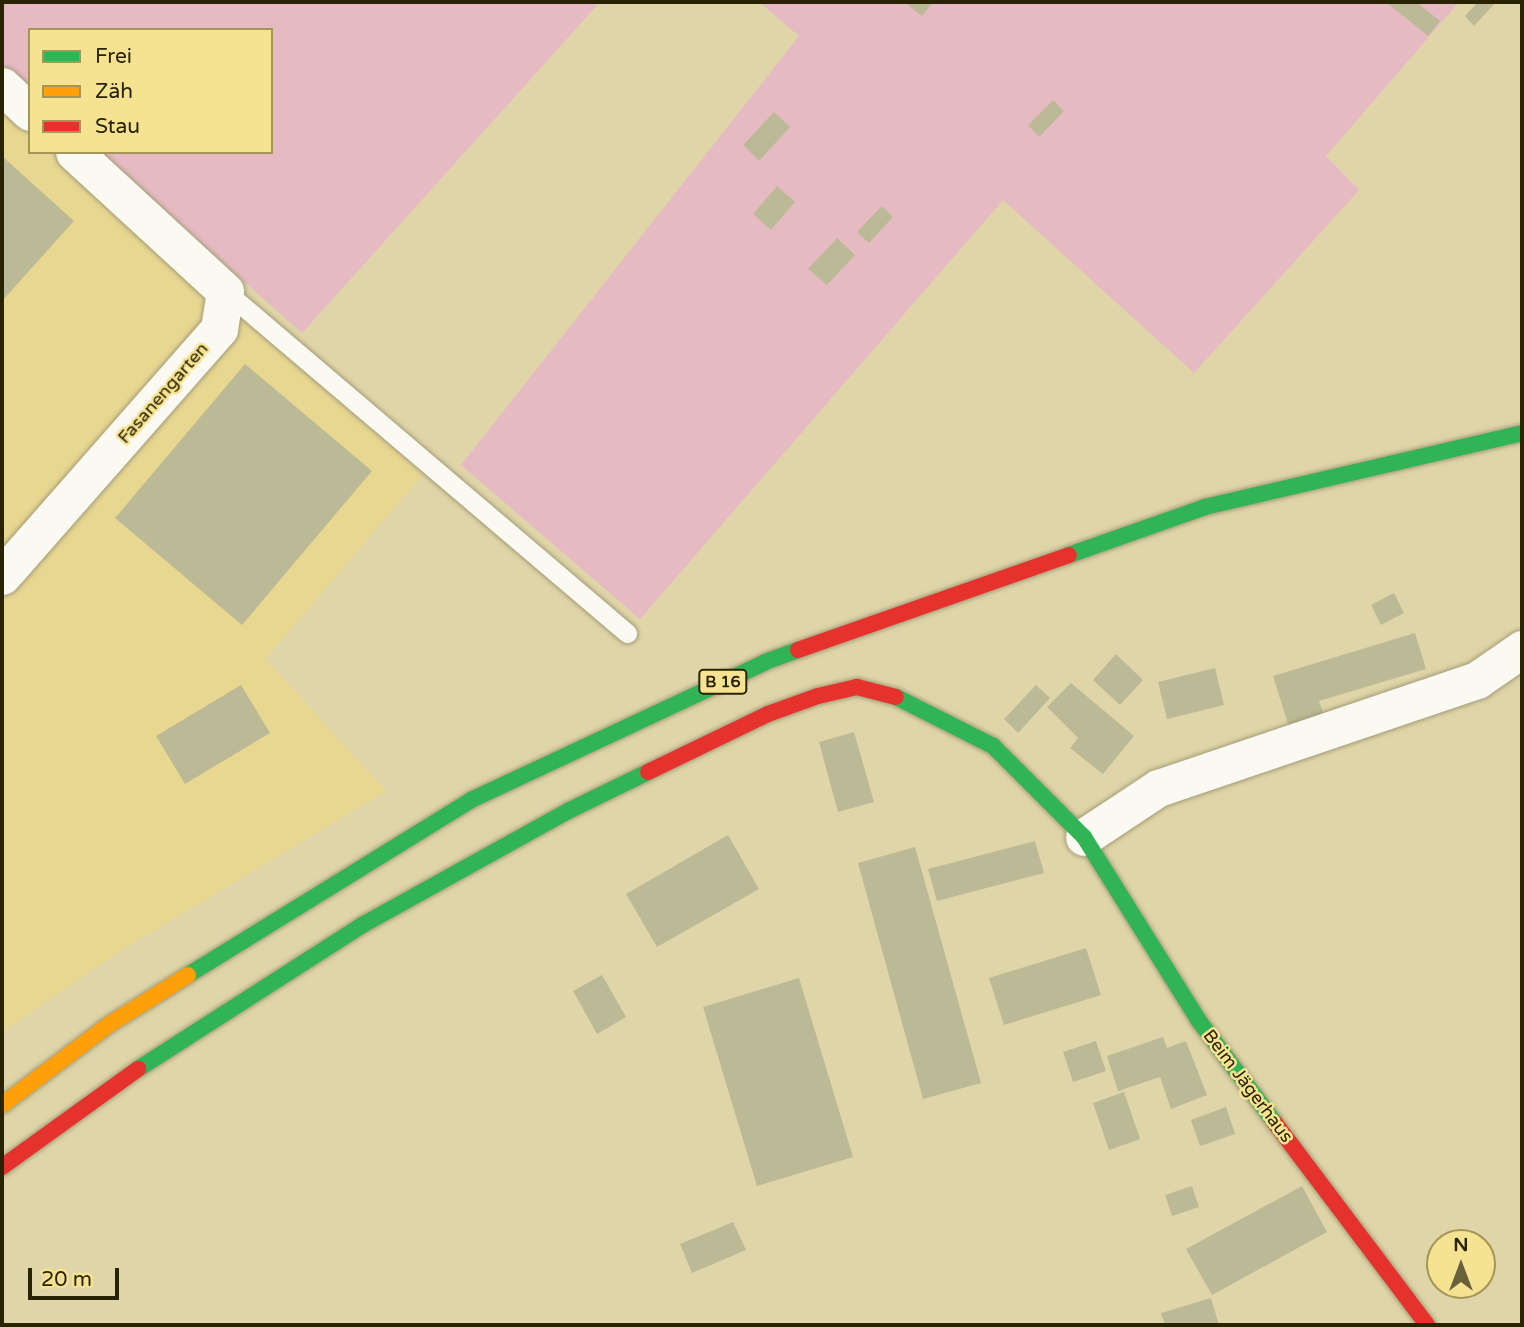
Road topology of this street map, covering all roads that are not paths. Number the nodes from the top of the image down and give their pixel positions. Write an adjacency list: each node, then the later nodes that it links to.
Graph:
1 (2, 86): 2 (street)
2 (28, 110)
3 (76, 154): 4 (street)
4 (225, 291): 6 (street, Fasanengarten); 7 (lane)
5 (1522, 433): 10 (street, B 16)
6 (2, 576)
7 (627, 633)
8 (1522, 649): 9 (street)
9 (1084, 836): 11 (street, Beim Jägerhaus); 12 (street, Beim Jägerhaus)
10 (2, 1105)
11 (2, 1167)
12 (1427, 1325)

